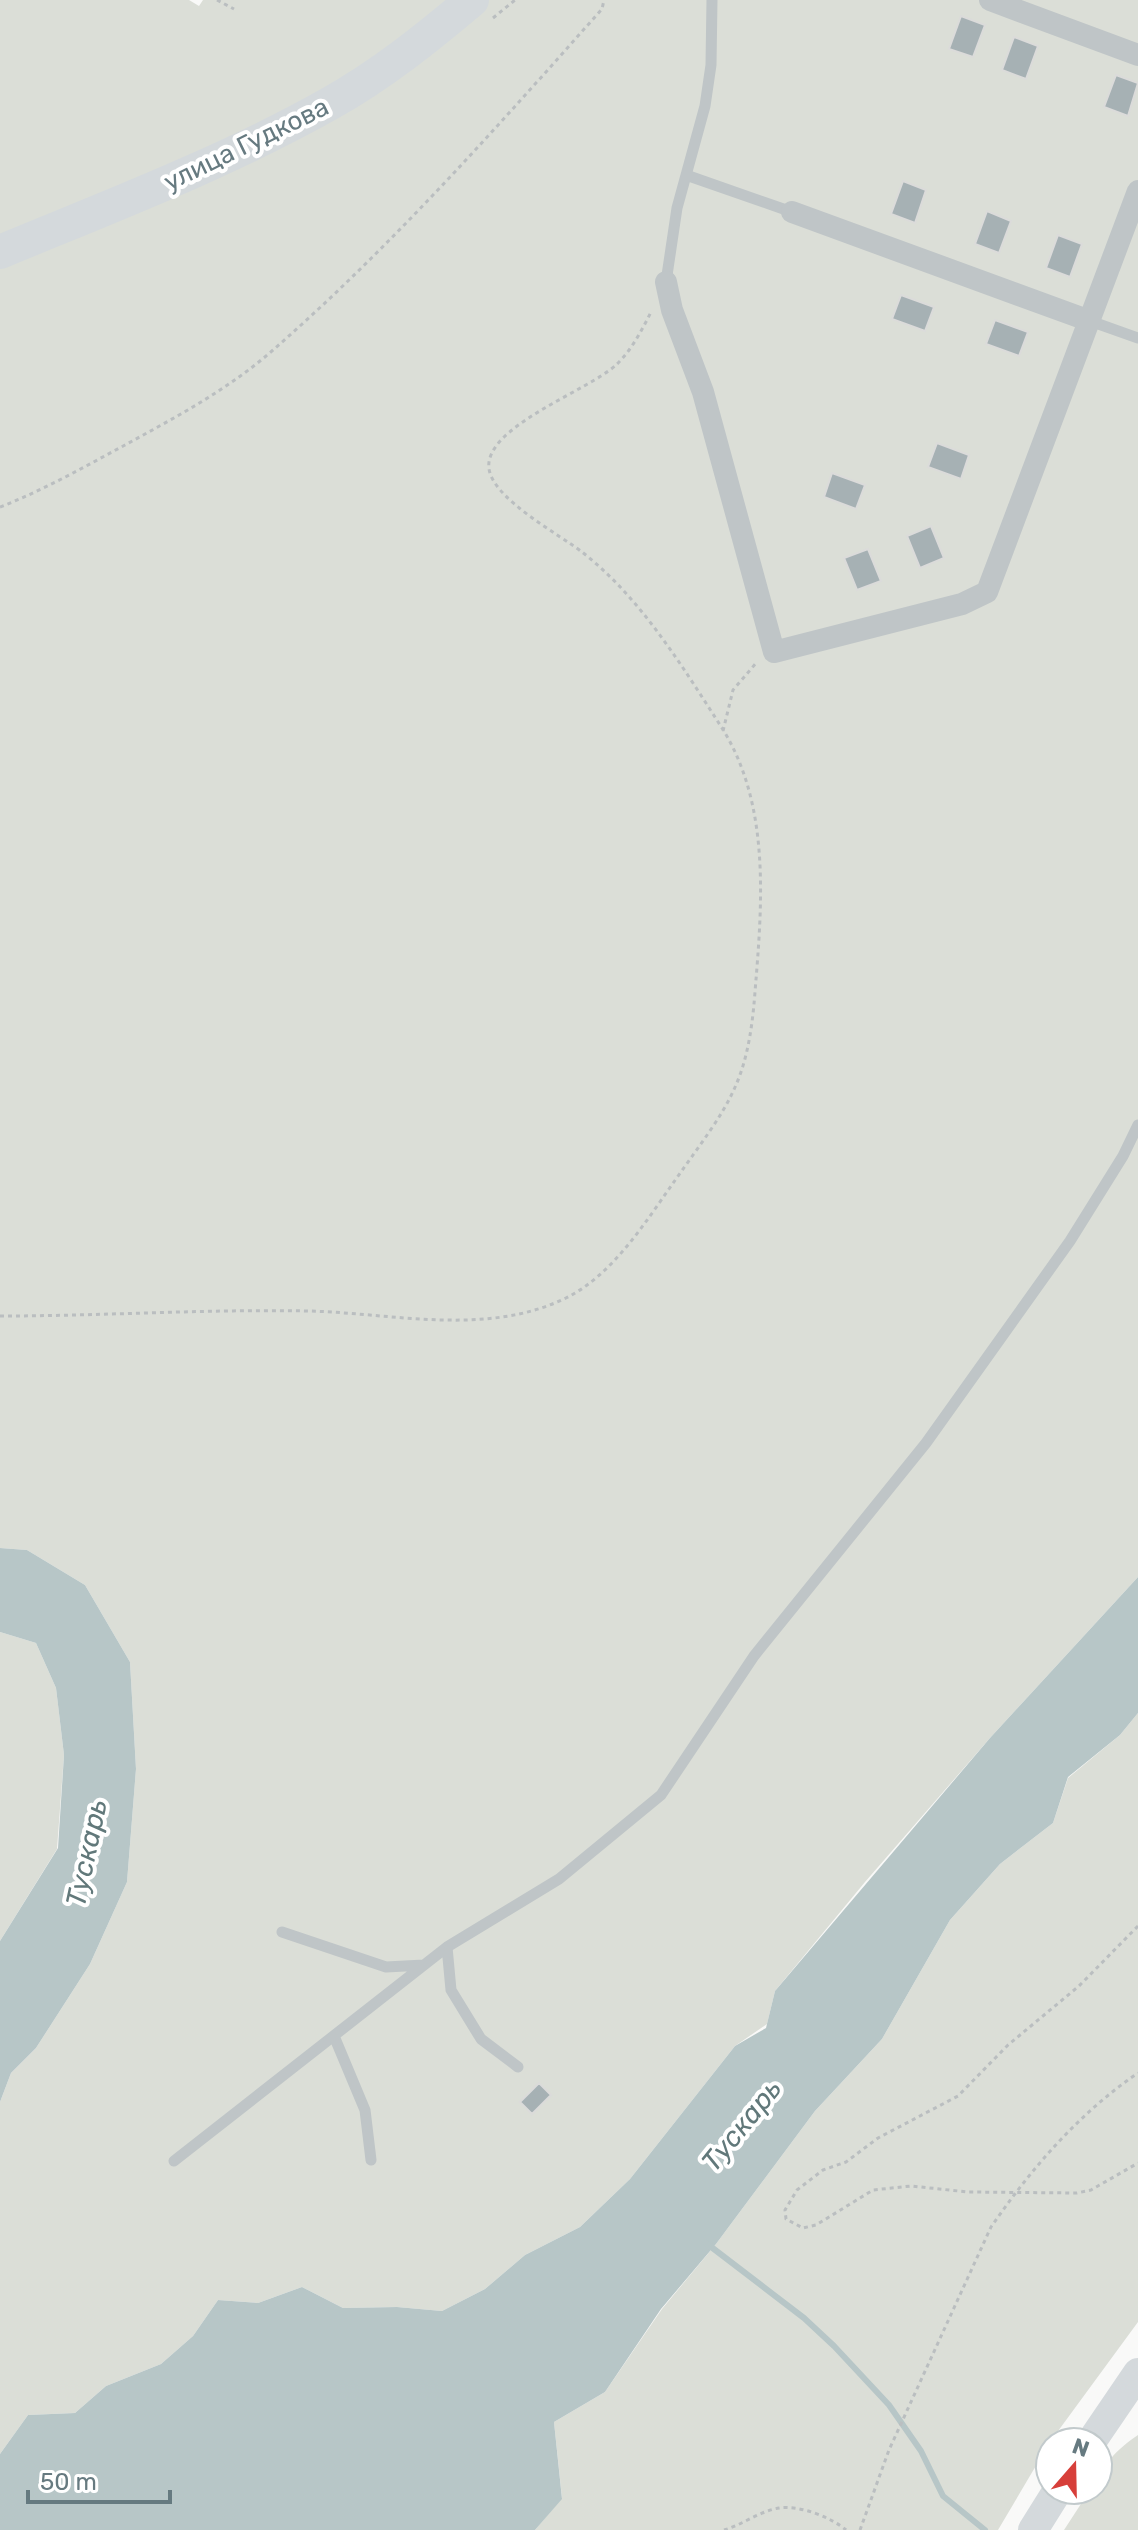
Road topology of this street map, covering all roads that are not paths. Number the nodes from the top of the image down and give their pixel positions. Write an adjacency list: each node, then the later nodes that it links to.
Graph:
1 (472, 0): 8 (main road, улица Гудкова)
2 (712, 0): 5 (lane)
3 (990, 0): 4 (street)
4 (1138, 55)
5 (686, 175): 7 (lane); 9 (lane)
6 (1138, 191): 10 (street)
7 (792, 212): 10 (street)
8 (0, 252)
9 (666, 282): 10 (street)
10 (1090, 321): 11 (lane)
11 (1138, 338)
12 (1138, 1125): 14 (lane)
13 (282, 1932): 15 (lane)
14 (447, 1947): 15 (lane); 17 (lane)
15 (424, 1965): 16 (lane)
16 (334, 2036): 18 (lane); 19 (lane)
17 (518, 2067)
18 (371, 2160)
19 (174, 2161)
20 (1138, 2373): 21 (main road)
21 (1102, 2426)
22 (1048, 2506): 23 (main road)
23 (1036, 2525)

